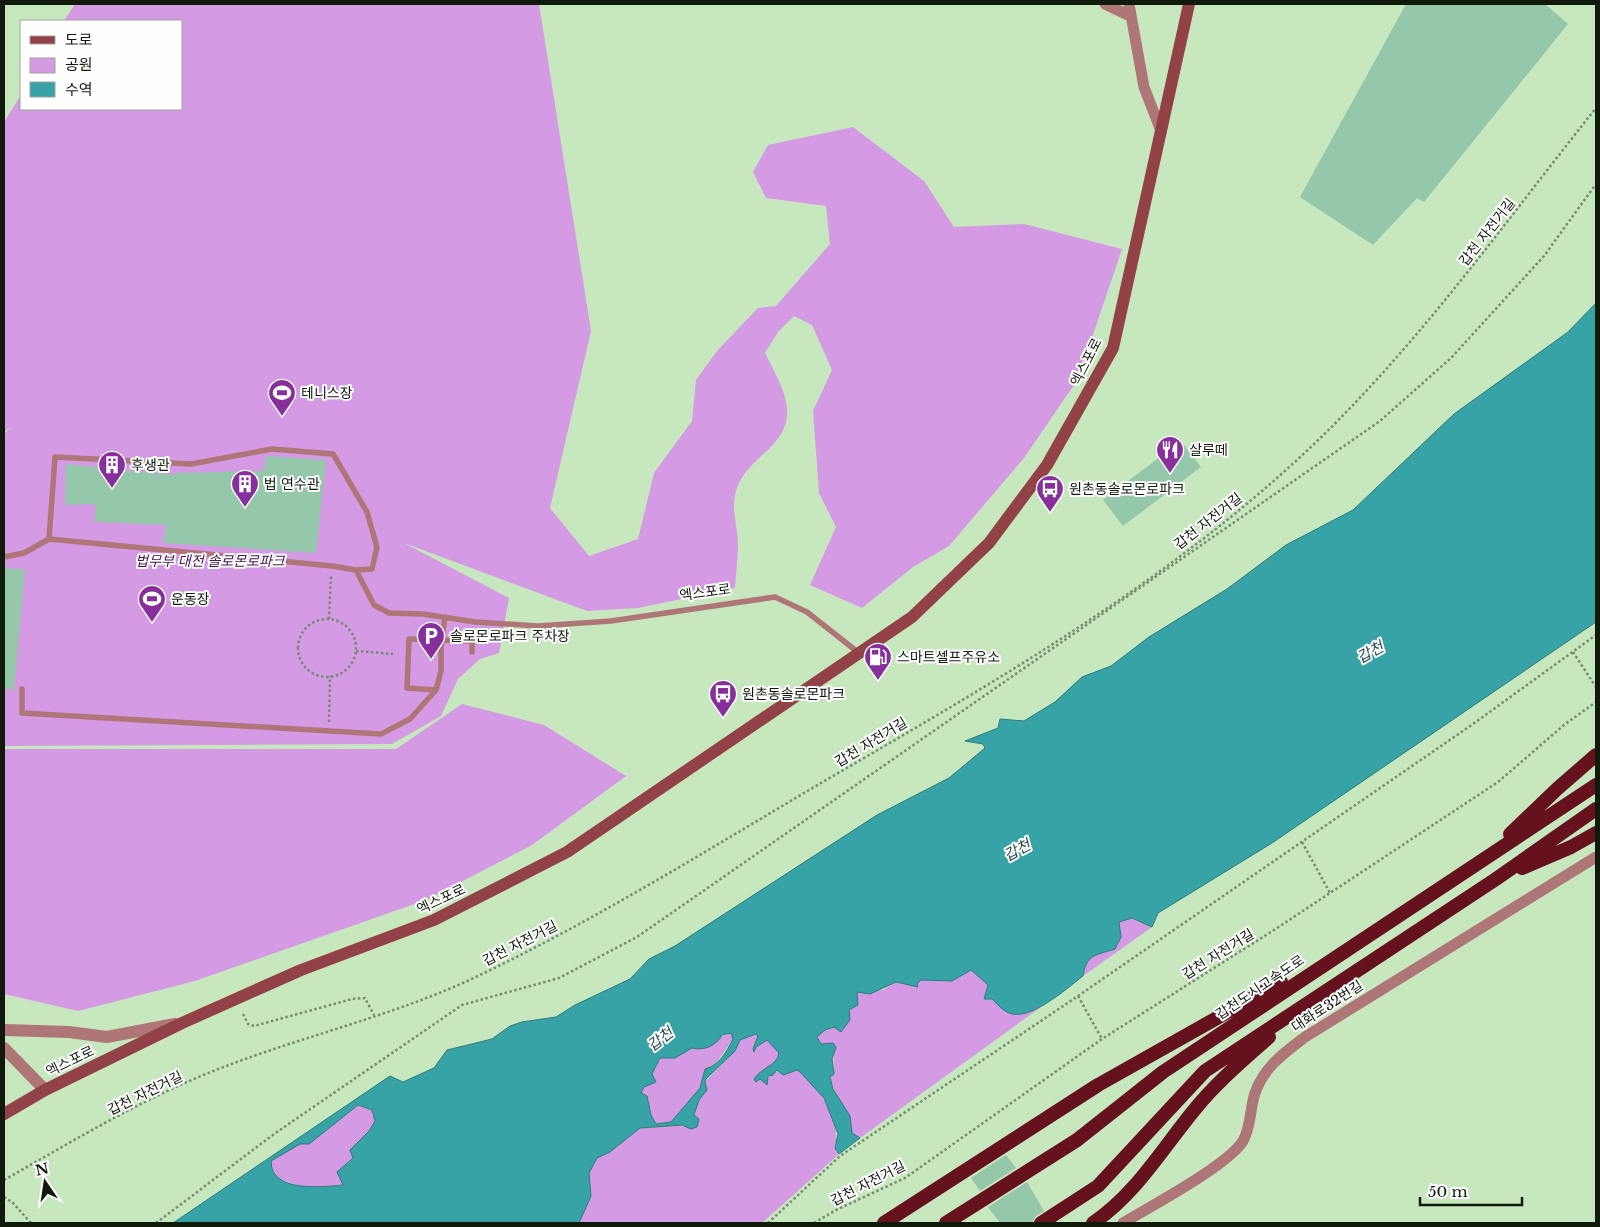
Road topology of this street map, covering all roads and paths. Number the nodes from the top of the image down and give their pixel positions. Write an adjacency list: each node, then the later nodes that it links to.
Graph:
1 (1105, 4): 4 (street)
2 (1129, 4): 4 (street)
3 (1189, 4): 6 (main road, 엑스포로)
4 (1130, 16): 6 (street)
5 (1596, 108): 40 (path, 갑천 자전거길)
6 (1161, 131): 19 (main road, 엑스포로)
7 (1596, 184): 50 (path)
8 (49, 539): 9 (lane); 10 (lane); 11 (lane)
9 (4, 557)
10 (332, 566): 11 (lane); 13 (path)
11 (356, 570): 12 (lane, 엑스포로)
12 (445, 617): 15 (lane); 19 (lane, 엑스포로)
13 (329, 619): 16 (path); 21 (path)
14 (1596, 635): 18 (path)
15 (442, 640): 17 (lane); 24 (lane); 24 (lane)
16 (356, 651): 20 (path); 21 (path)
17 (472, 652)
18 (1573, 652): 22 (path); 31 (path)
19 (859, 653): 41 (main road, 엑스포로)
20 (393, 654)
21 (330, 676): 26 (path)
22 (1596, 687)
23 (22, 689): 26 (lane)
24 (436, 690): 26 (lane)
25 (1596, 702): 35 (path, 갑천 자전거길)
26 (329, 731)
27 (1596, 755): 32 (highway)
28 (1596, 785): 32 (highway, 갑천도시고속도로)
29 (1596, 809): 34 (highway)
30 (1596, 833): 34 (highway)
31 (1302, 842): 35 (path); 37 (path)
32 (1487, 856): 36 (highway, 갑천도시고속도로)
33 (1596, 857): 57 (street, 대화로32번길)
34 (1496, 879): 38 (highway)
35 (1330, 893): 43 (path, 갑천 자전거길)
36 (1382, 925): 53 (highway); 54 (highway, 갑천도시고속도로)
37 (1078, 996): 43 (path); 51 (path)
38 (1307, 1004): 55 (highway); 56 (highway)
39 (244, 1014): 40 (path)
40 (374, 1015): 47 (path, 갑천 자전거길)
41 (182, 1023): 42 (street); 45 (main road, 엑스포로)
42 (4, 1030)
43 (1102, 1039): 52 (path, 갑천 자전거길)
44 (4, 1048): 45 (street)
45 (45, 1090): 46 (main road, 엑스포로)
46 (4, 1114)
47 (4, 1180)
48 (4, 1197): 49 (path)
49 (31, 1223)
50 (156, 1223)
51 (768, 1223)
52 (814, 1223)
53 (884, 1223)
54 (946, 1223)
55 (1041, 1223)
56 (1093, 1223)
57 (1123, 1223)

